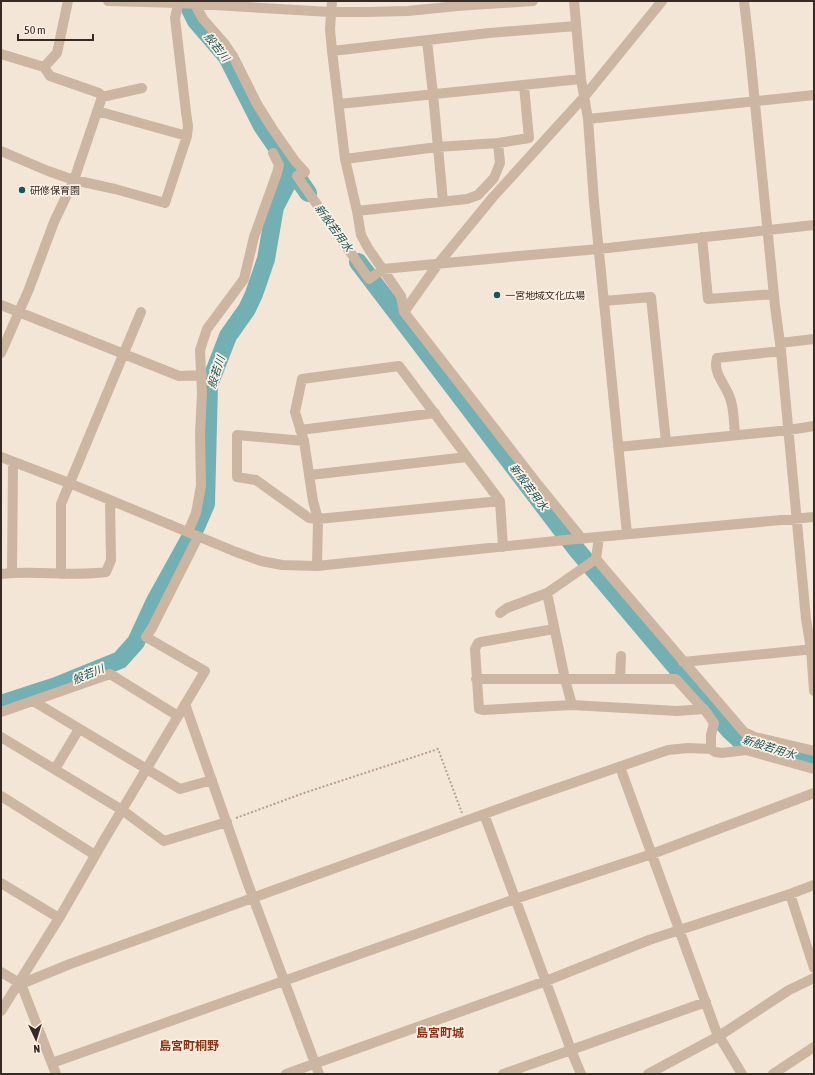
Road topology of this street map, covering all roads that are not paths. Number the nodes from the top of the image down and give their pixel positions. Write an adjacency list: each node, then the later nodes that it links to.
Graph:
1 (68, 1): 16 (street)
2 (108, 1): 8 (street)
3 (332, 1): 11 (street)
4 (533, 1): 9 (street)
5 (574, 1): 12 (street)
6 (662, 1): 23 (street)
7 (744, 1): 24 (street)
8 (187, 3): 10 (street); 28 (street); 42 (street)
9 (487, 3): 11 (street)
10 (258, 4): 11 (street)
11 (330, 12): 14 (street)
12 (576, 26): 13 (street); 17 (street)
13 (427, 41): 14 (street); 20 (street)
14 (332, 51): 25 (street)
15 (1, 54): 16 (street)
16 (44, 67): 22 (street)
17 (581, 79): 18 (street); 23 (street)
18 (524, 86): 20 (street); 29 (street)
19 (142, 88): 22 (street)
20 (433, 94): 25 (street); 30 (street)
21 (814, 95): 24 (street)
22 (102, 97): 26 (street)
23 (584, 97): 27 (street); 41 (street)
24 (754, 101): 27 (street); 38 (street)
25 (339, 104): 33 (street)
26 (97, 111): 28 (street); 34 (street)
27 (588, 119): 40 (street)
28 (187, 136): 34 (street)
29 (498, 143): 30 (street); 35 (street)
30 (437, 147): 33 (street); 35 (street)
31 (1, 151): 34 (street)
32 (274, 153): 53 (street)
33 (345, 159): 36 (street)
34 (74, 180): 48 (street)
35 (443, 201): 36 (street)
36 (357, 211): 42 (street)
37 (814, 225): 38 (street)
38 (767, 229): 39 (street); 43 (street)
39 (702, 237): 40 (street); 43 (street)
40 (599, 249): 41 (street); 44 (street)
41 (438, 264): 42 (street); 47 (street)
42 (383, 269): 47 (street)
43 (773, 294): 50 (street)
44 (604, 301): 60 (street); 61 (street)
45 (1, 305): 48 (street)
46 (141, 312): 52 (street)
47 (404, 312): 76 (street)
48 (19, 313): 51 (street); 52 (street)
49 (814, 339): 50 (street)
50 (780, 347): 57 (street); 58 (street)
51 (1, 353)
52 (123, 353): 53 (street); 66 (street)
53 (202, 375): 72 (street)
54 (435, 413): 56 (street); 56 (street); 63 (street)
55 (814, 426): 57 (street)
56 (300, 430): 59 (street)
57 (789, 430): 58 (street); 71 (street)
58 (735, 435): 60 (street)
59 (304, 441): 65 (street); 70 (street)
60 (666, 442): 61 (street)
61 (618, 447): 73 (street)
62 (1, 457): 64 (street)
63 (467, 457): 65 (street); 68 (street)
64 (13, 462): 66 (street); 80 (street)
65 (310, 475): 70 (street)
66 (69, 483): 67 (street); 82 (street)
67 (110, 501): 72 (street); 82 (street)
68 (500, 501): 70 (street); 77 (street)
69 (814, 517): 71 (street)
70 (318, 519): 79 (street)
71 (797, 519): 73 (street); 86 (street)
72 (188, 532): 74 (street)
73 (627, 534): 75 (street)
74 (198, 537): 79 (street); 94 (street)
75 (599, 537): 76 (street); 78 (street)
76 (579, 539): 77 (street)
77 (503, 547): 79 (street)
78 (596, 559): 83 (street); 88 (street)
79 (317, 566)
80 (12, 573): 81 (street); 82 (street)
81 (1, 574)
82 (61, 574)
83 (547, 593): 84 (street); 85 (street)
84 (500, 613)
85 (554, 629): 89 (street); 90 (street)
86 (813, 649): 88 (street); 92 (street)
87 (621, 656): 91 (street)
88 (684, 662): 102 (street)
89 (476, 679): 90 (street); 95 (street)
90 (565, 679): 91 (street); 95 (street)
91 (620, 679): 96 (street)
92 (814, 691)
93 (33, 701): 97 (street); 98 (street); 99 (street)
94 (185, 704): 98 (street); 107 (street)
95 (572, 705): 96 (street)
96 (704, 709): 101 (street)
97 (1, 712)
98 (178, 716): 106 (street)
99 (79, 728): 104 (street); 106 (street)
100 (1, 737): 104 (street)
101 (711, 750): 103 (street); 105 (street)
102 (814, 752)
103 (620, 767): 111 (street); 113 (street)
104 (56, 769): 110 (street)
105 (814, 769)
106 (146, 770): 107 (street); 110 (street)
107 (212, 780): 112 (street)
108 (814, 793): 113 (street)
109 (1, 796): 114 (street)
110 (122, 810): 112 (street); 114 (street)
111 (484, 814): 118 (street); 119 (street)
112 (227, 822): 118 (street)
113 (652, 854): 119 (street); 121 (street)
114 (95, 855): 120 (street)
115 (1, 883): 120 (street)
116 (814, 885): 117 (street)
117 (790, 894): 121 (street); 122 (street)
118 (254, 898): 124 (street); 127 (street)
119 (515, 899): 124 (street); 125 (street)
120 (59, 918): 127 (street)
121 (679, 930): 125 (street); 128 (street)
122 (814, 968)
123 (1, 972): 127 (street)
124 (284, 980): 133 (street); 134 (street)
125 (546, 981): 132 (street); 134 (street)
126 (813, 981): 130 (street)
127 (20, 983): 129 (street); 133 (street)
128 (706, 1002): 130 (street); 132 (street)
129 (1, 1011)
130 (719, 1036): 140 (street); 141 (street)
131 (814, 1047): 142 (street)
132 (571, 1050): 138 (street); 139 (street)
133 (52, 1063): 135 (street)
134 (315, 1063): 136 (street); 137 (street)
135 (56, 1074)
136 (286, 1074)
137 (319, 1074)
138 (503, 1074)
139 (581, 1074)
140 (648, 1074)
141 (742, 1074)
142 (774, 1074)

